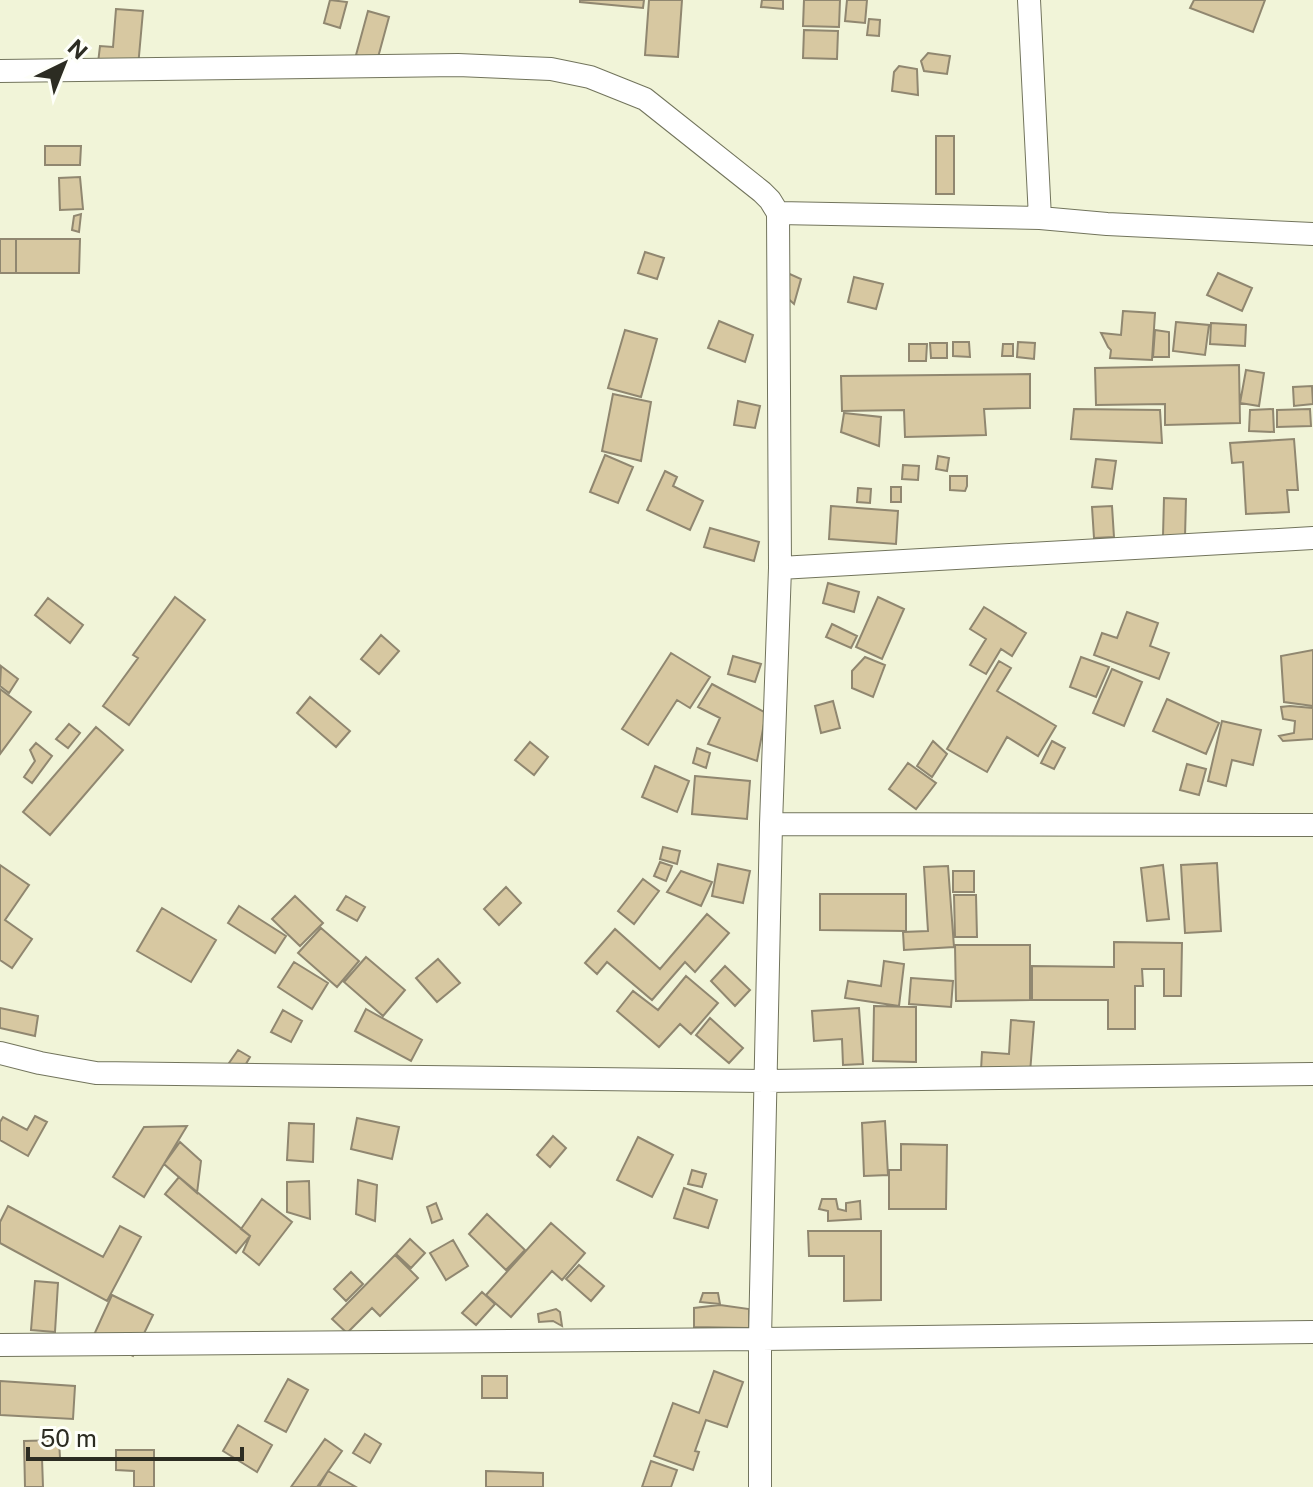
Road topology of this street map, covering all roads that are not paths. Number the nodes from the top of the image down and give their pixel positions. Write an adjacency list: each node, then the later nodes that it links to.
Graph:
1 (1029, 0): 4 (street)
2 (0, 71): 3 (street)
3 (778, 213): 4 (street); 7 (street)
4 (1040, 218): 5 (street)
5 (1313, 234)
6 (1313, 538): 7 (street)
7 (780, 568): 8 (street)
8 (771, 824): 9 (street); 12 (street)
9 (1313, 825)
10 (0, 1053): 12 (street)
11 (1313, 1074): 12 (street)
12 (767, 1081): 14 (street)
13 (1313, 1332): 14 (street)
14 (760, 1339): 15 (street); 16 (street)
15 (0, 1345)
16 (760, 1487)

